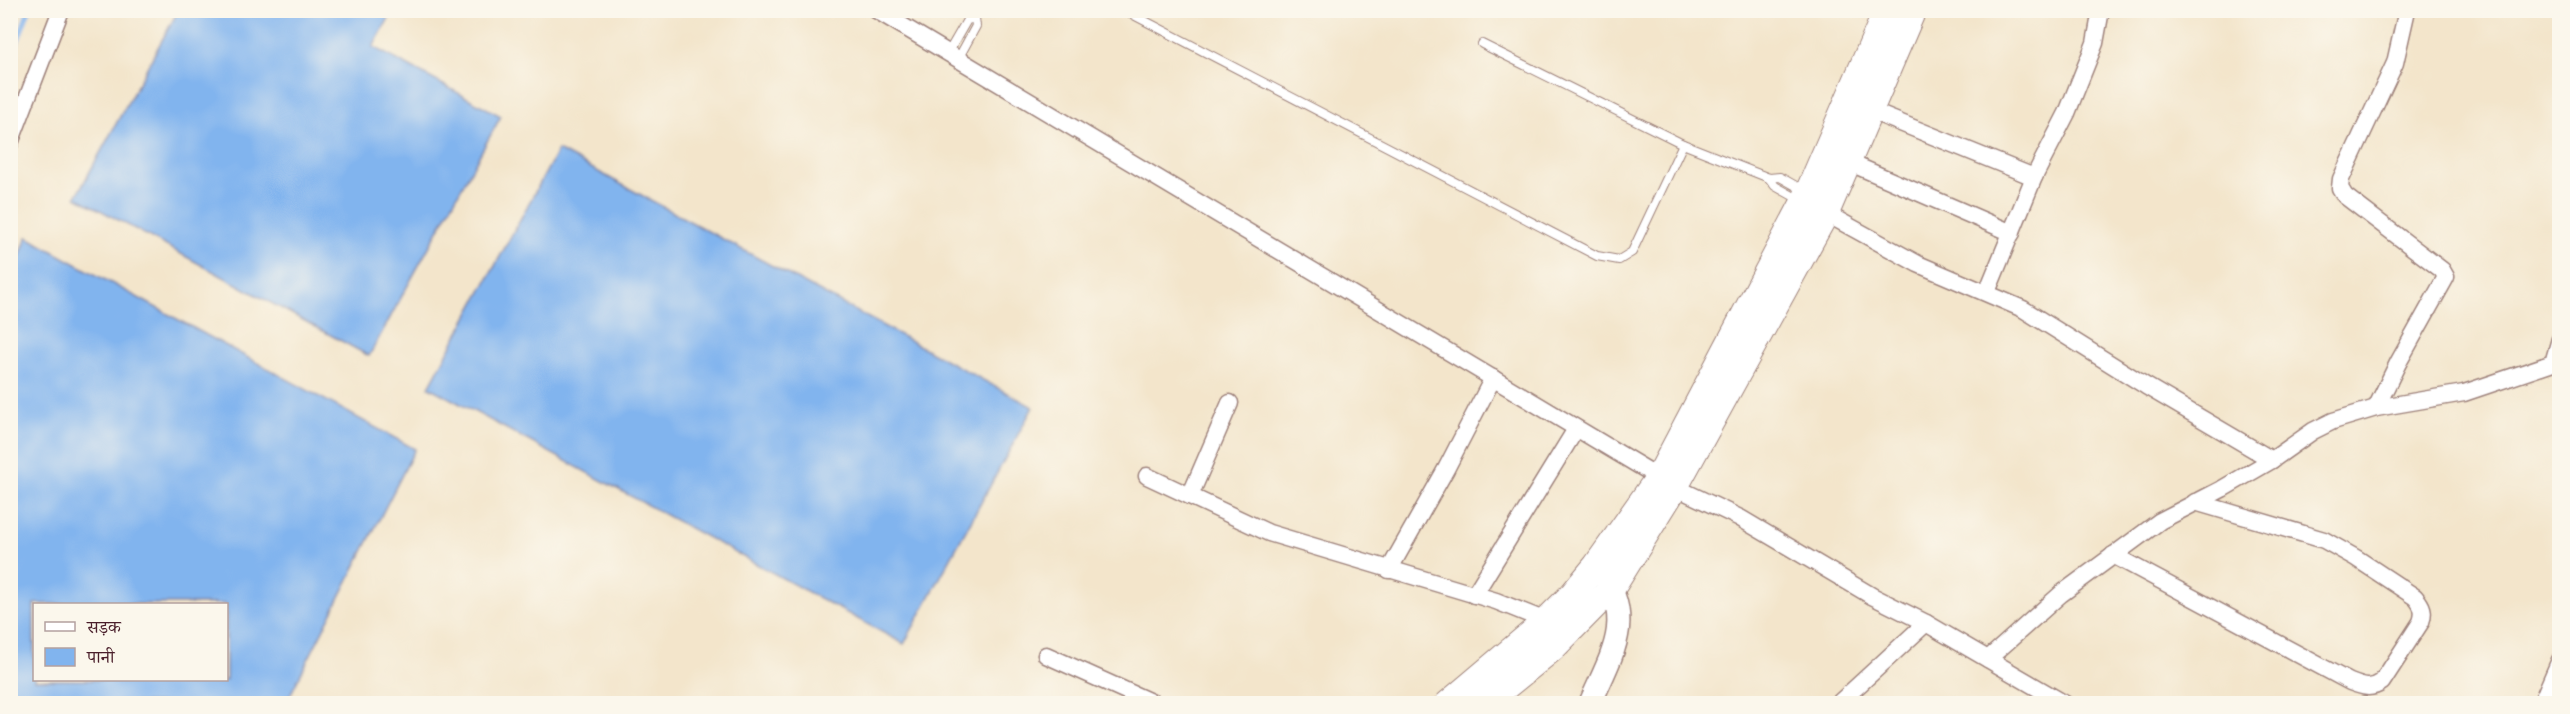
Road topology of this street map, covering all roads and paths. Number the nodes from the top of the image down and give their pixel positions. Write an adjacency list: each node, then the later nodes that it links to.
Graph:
1 (61, 10): 12 (street)
2 (876, 10): 10 (street)
3 (1124, 10): 13 (lane)
4 (1887, 10): 16 (main road)
5 (1913, 10): 11 (main road)
6 (2101, 10): 15 (street)
7 (2407, 10): 23 (street)
8 (977, 14): 10 (lane)
9 (1482, 44): 13 (lane)
10 (953, 56): 21 (street)
11 (1871, 111): 14 (main road); 15 (street)
12 (10, 142)
13 (1683, 144): 16 (lane)
14 (1848, 162): 16 (main road); 17 (street)
15 (2034, 177): 17 (street)
16 (1813, 203): 18 (street); 27 (main road)
17 (2012, 232): 18 (street)
18 (1987, 292): 25 (street)
19 (2559, 339): 20 (street)
20 (2556, 363): 23 (street)
21 (1493, 378): 24 (street); 32 (street)
22 (1230, 403): 28 (street)
23 (2376, 408): 25 (street)
24 (1576, 429): 27 (street); 34 (street)
25 (2272, 460): 29 (street)
26 (1147, 476): 28 (street)
27 (1667, 482): 31 (main road); 33 (main road); 36 (street)
28 (1190, 496): 32 (street)
29 (2195, 502): 30 (street); 30 (street)
30 (2113, 555): 38 (street)
31 (1596, 566): 33 (main road); 35 (main road)
32 (1389, 570): 34 (street)
33 (1612, 588): 42 (main road); 43 (main road)
34 (1474, 594): 35 (street)
35 (1546, 621): 41 (main road)
36 (1926, 623): 38 (street); 44 (street)
37 (1046, 656): 40 (street)
38 (1988, 659): 45 (street)
39 (2559, 660): 46 (street)
40 (1155, 704)
41 (1449, 704)
42 (1484, 704)
43 (1590, 704)
44 (1838, 704)
45 (2065, 704)
46 (2541, 704)

